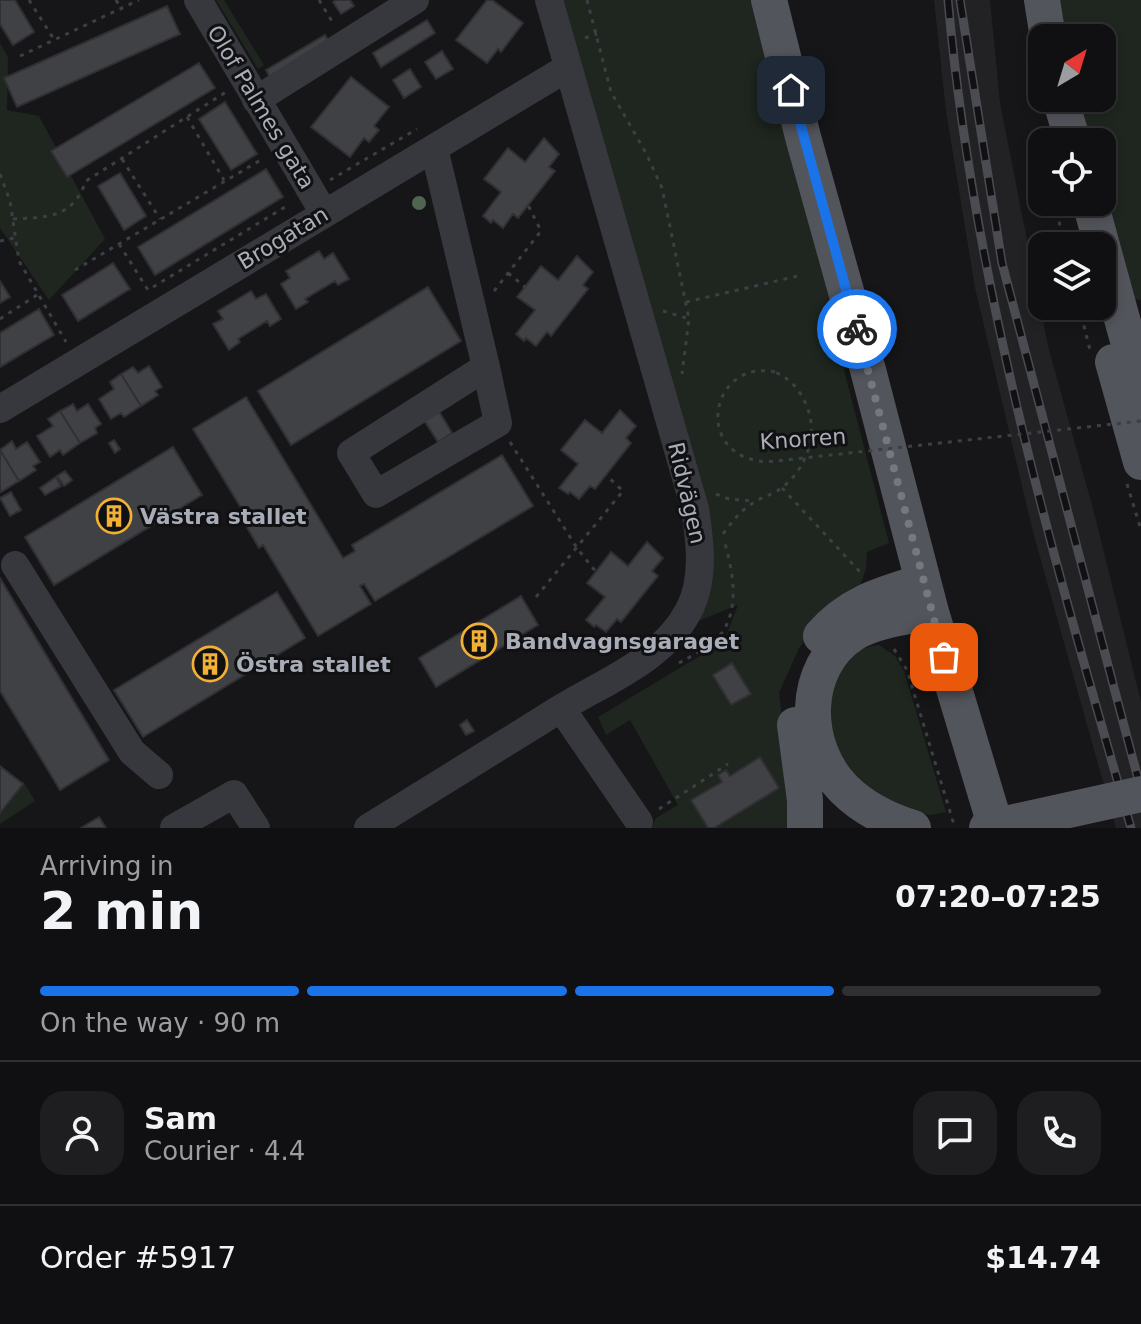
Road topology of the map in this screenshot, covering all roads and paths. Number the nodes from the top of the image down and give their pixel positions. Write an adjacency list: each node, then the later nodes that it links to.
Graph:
1 (29, 0): 12 (path)
2 (116, 0): 10 (path)
3 (139, 0): 10 (path)
4 (198, 0): 15 (street, Olof Palmes gata)
5 (415, 0): 15 (street)
6 (549, 0): 14 (street, Ridvägen)
7 (587, 0): 35 (path)
8 (769, 0): 58 (main road)
9 (1042, 0): 11 (main road)
10 (122, 10): 12 (path)
11 (1040, 24)
12 (55, 41): 13 (path)
13 (20, 56)
14 (567, 68): 18 (street, Brogatan); 59 (street, Ridvägen)
15 (251, 90): 16 (path); 17 (street, Olof Palmes gata)
16 (187, 117): 19 (path); 21 (path)
17 (284, 146): 21 (path); 23 (street, Olof Palmes gata)
18 (434, 148): 23 (street, Brogatan); 39 (street)
19 (122, 159): 24 (path); 25 (path)
20 (0, 174): 24 (path)
21 (225, 181): 25 (path)
22 (528, 205): 30 (path)
23 (324, 213): 42 (street, Brogatan)
24 (13, 219): 26 (path)
25 (160, 219): 28 (path)
26 (14, 238): 27 (path); 34 (path)
27 (0, 241)
28 (119, 244): 29 (path); 33 (path)
29 (75, 270)
30 (508, 273): 32 (path); 39 (path)
31 (798, 276): 35 (path)
32 (525, 287)
33 (148, 290)
34 (37, 295): 40 (path); 42 (path)
35 (686, 302): 41 (path)
36 (1116, 307): 45 (main road)
37 (660, 309): 41 (path)
38 (1116, 312): 49 (main road)
39 (474, 316): 43 (street)
40 (0, 319)
41 (689, 319): 44 (path)
42 (77, 362): 46 (street, Brogatan)
43 (486, 367): 48 (street); 48 (street)
44 (682, 380)
45 (1141, 388)
46 (0, 409)
47 (1141, 421): 52 (path, Knorren, bridge)
48 (498, 423): 54 (path)
49 (1141, 462)
50 (606, 475): 54 (path)
51 (709, 490): 52 (path)
52 (755, 501): 53 (path)
53 (723, 535)
54 (577, 548): 56 (path); 57 (path)
55 (15, 565): 61 (street)
56 (596, 572)
57 (536, 597)
58 (916, 600): 68 (main road); 69 (main road); 70 (main road); 72 (main road)
59 (561, 708): 64 (street); 67 (street, Ridvägen)
60 (728, 764): 64 (path)
61 (159, 775)
62 (1141, 794): 71 (main road, bridge)
63 (1141, 817): 73 (main road)
64 (639, 822)
65 (174, 828): 66 (street)
66 (256, 828)
67 (368, 828)
68 (805, 828)
69 (913, 828)
70 (972, 828)
71 (987, 828)
72 (996, 828)
73 (1093, 828)

